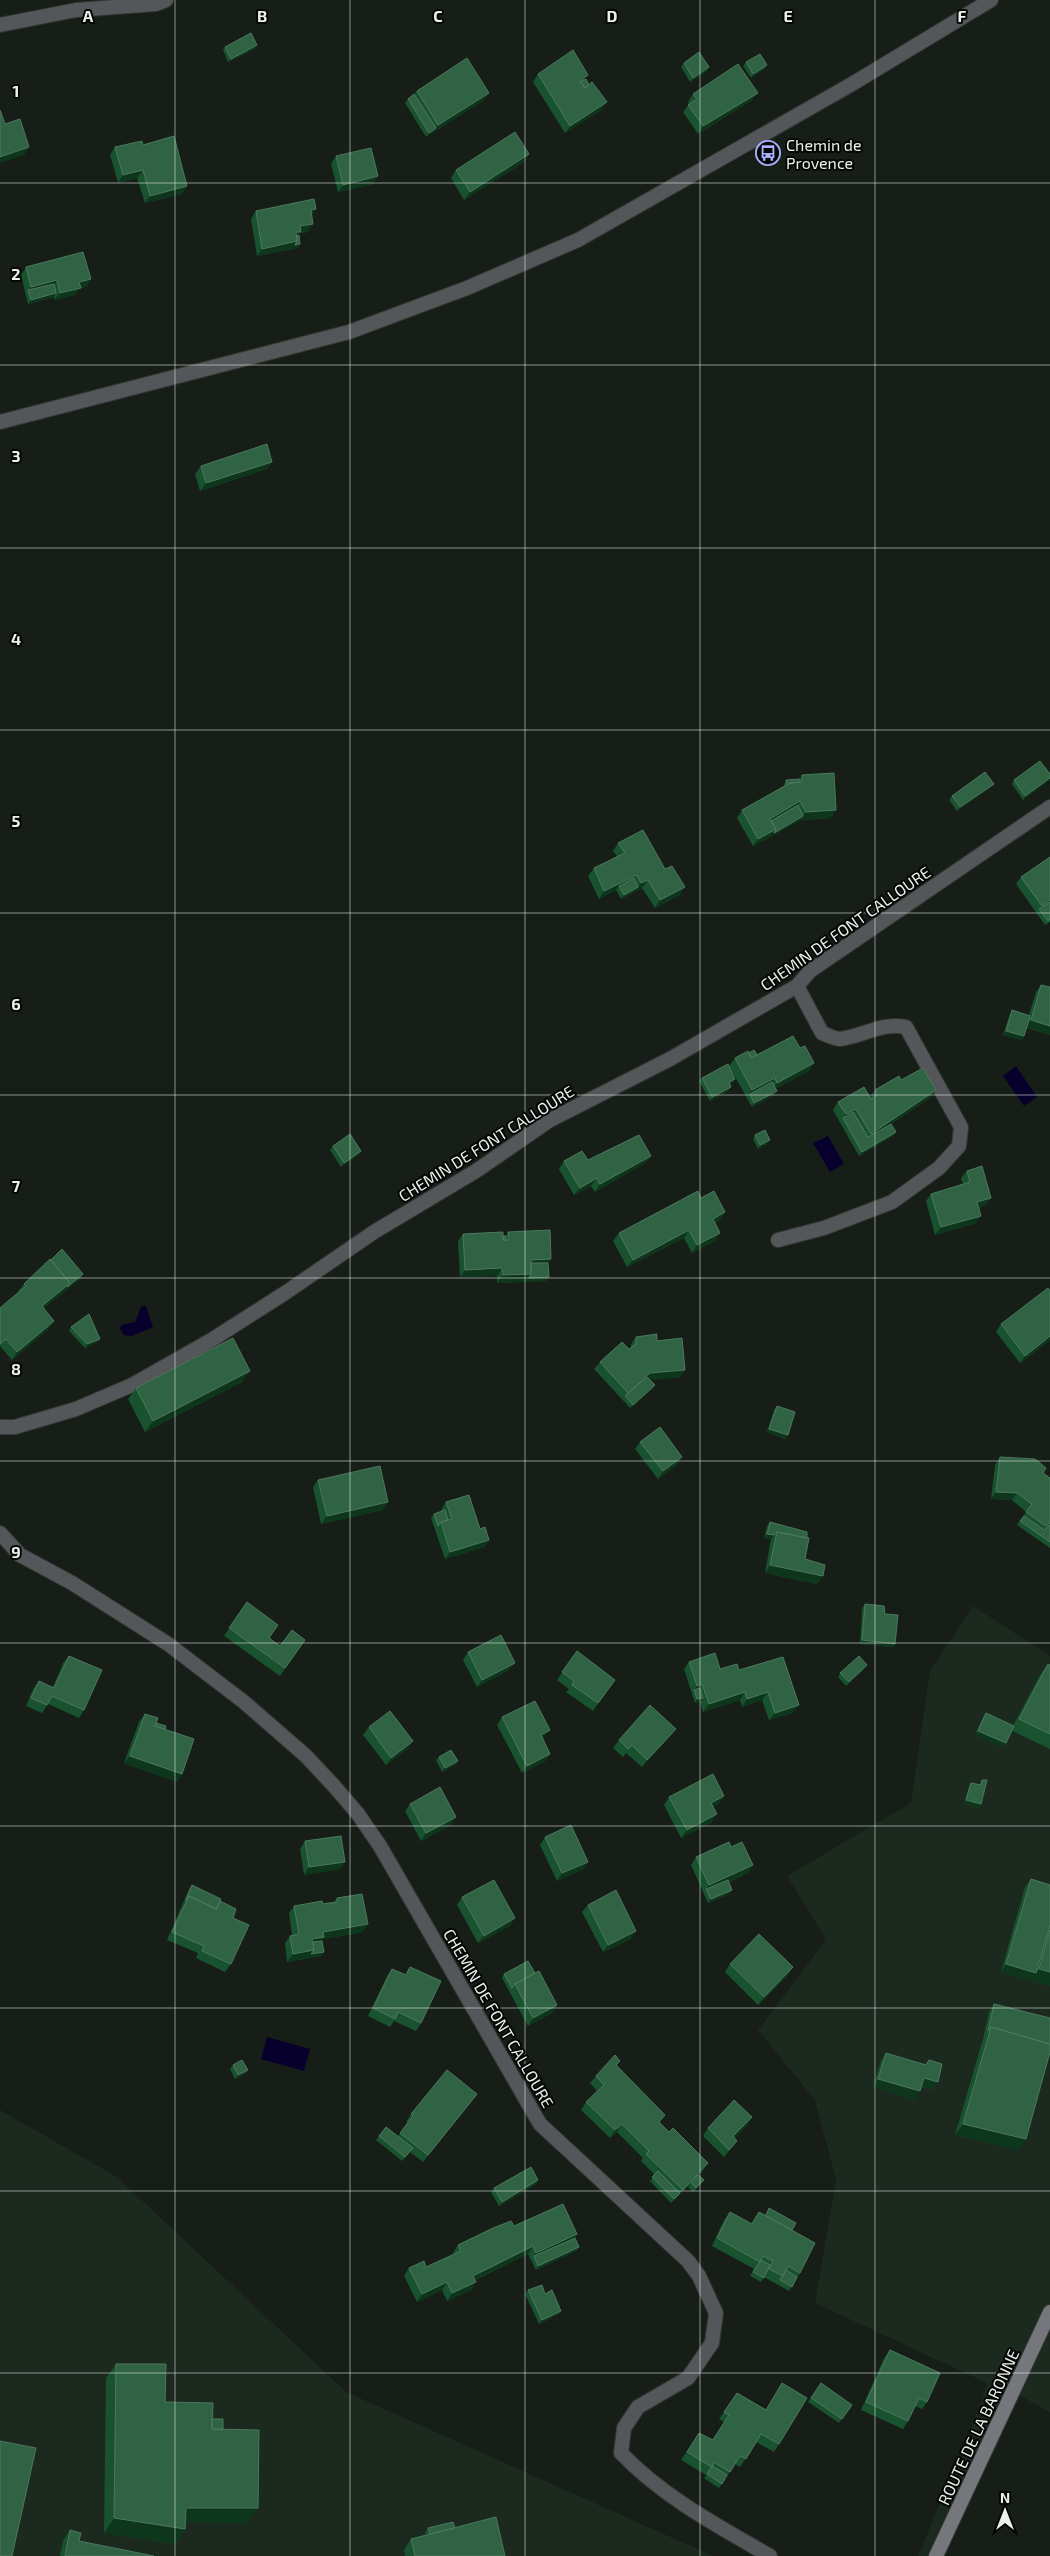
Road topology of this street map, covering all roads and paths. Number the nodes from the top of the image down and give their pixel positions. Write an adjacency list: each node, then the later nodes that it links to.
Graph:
1 (166, 0): 3 (street)
2 (991, 0): 4 (street)
3 (0, 25)
4 (0, 422)
5 (1050, 807): 6 (street, CHEMIN DE FONT CALLOURE)
6 (797, 986): 7 (street); 8 (street, CHEMIN DE FONT CALLOURE)
7 (778, 1240)
8 (0, 1427)
9 (0, 1533): 11 (street, CHEMIN DE FONT CALLOURE)
10 (1050, 2312): 12 (main road, ROUTE DE LA BARONNE)
11 (770, 2556)
12 (936, 2556)

